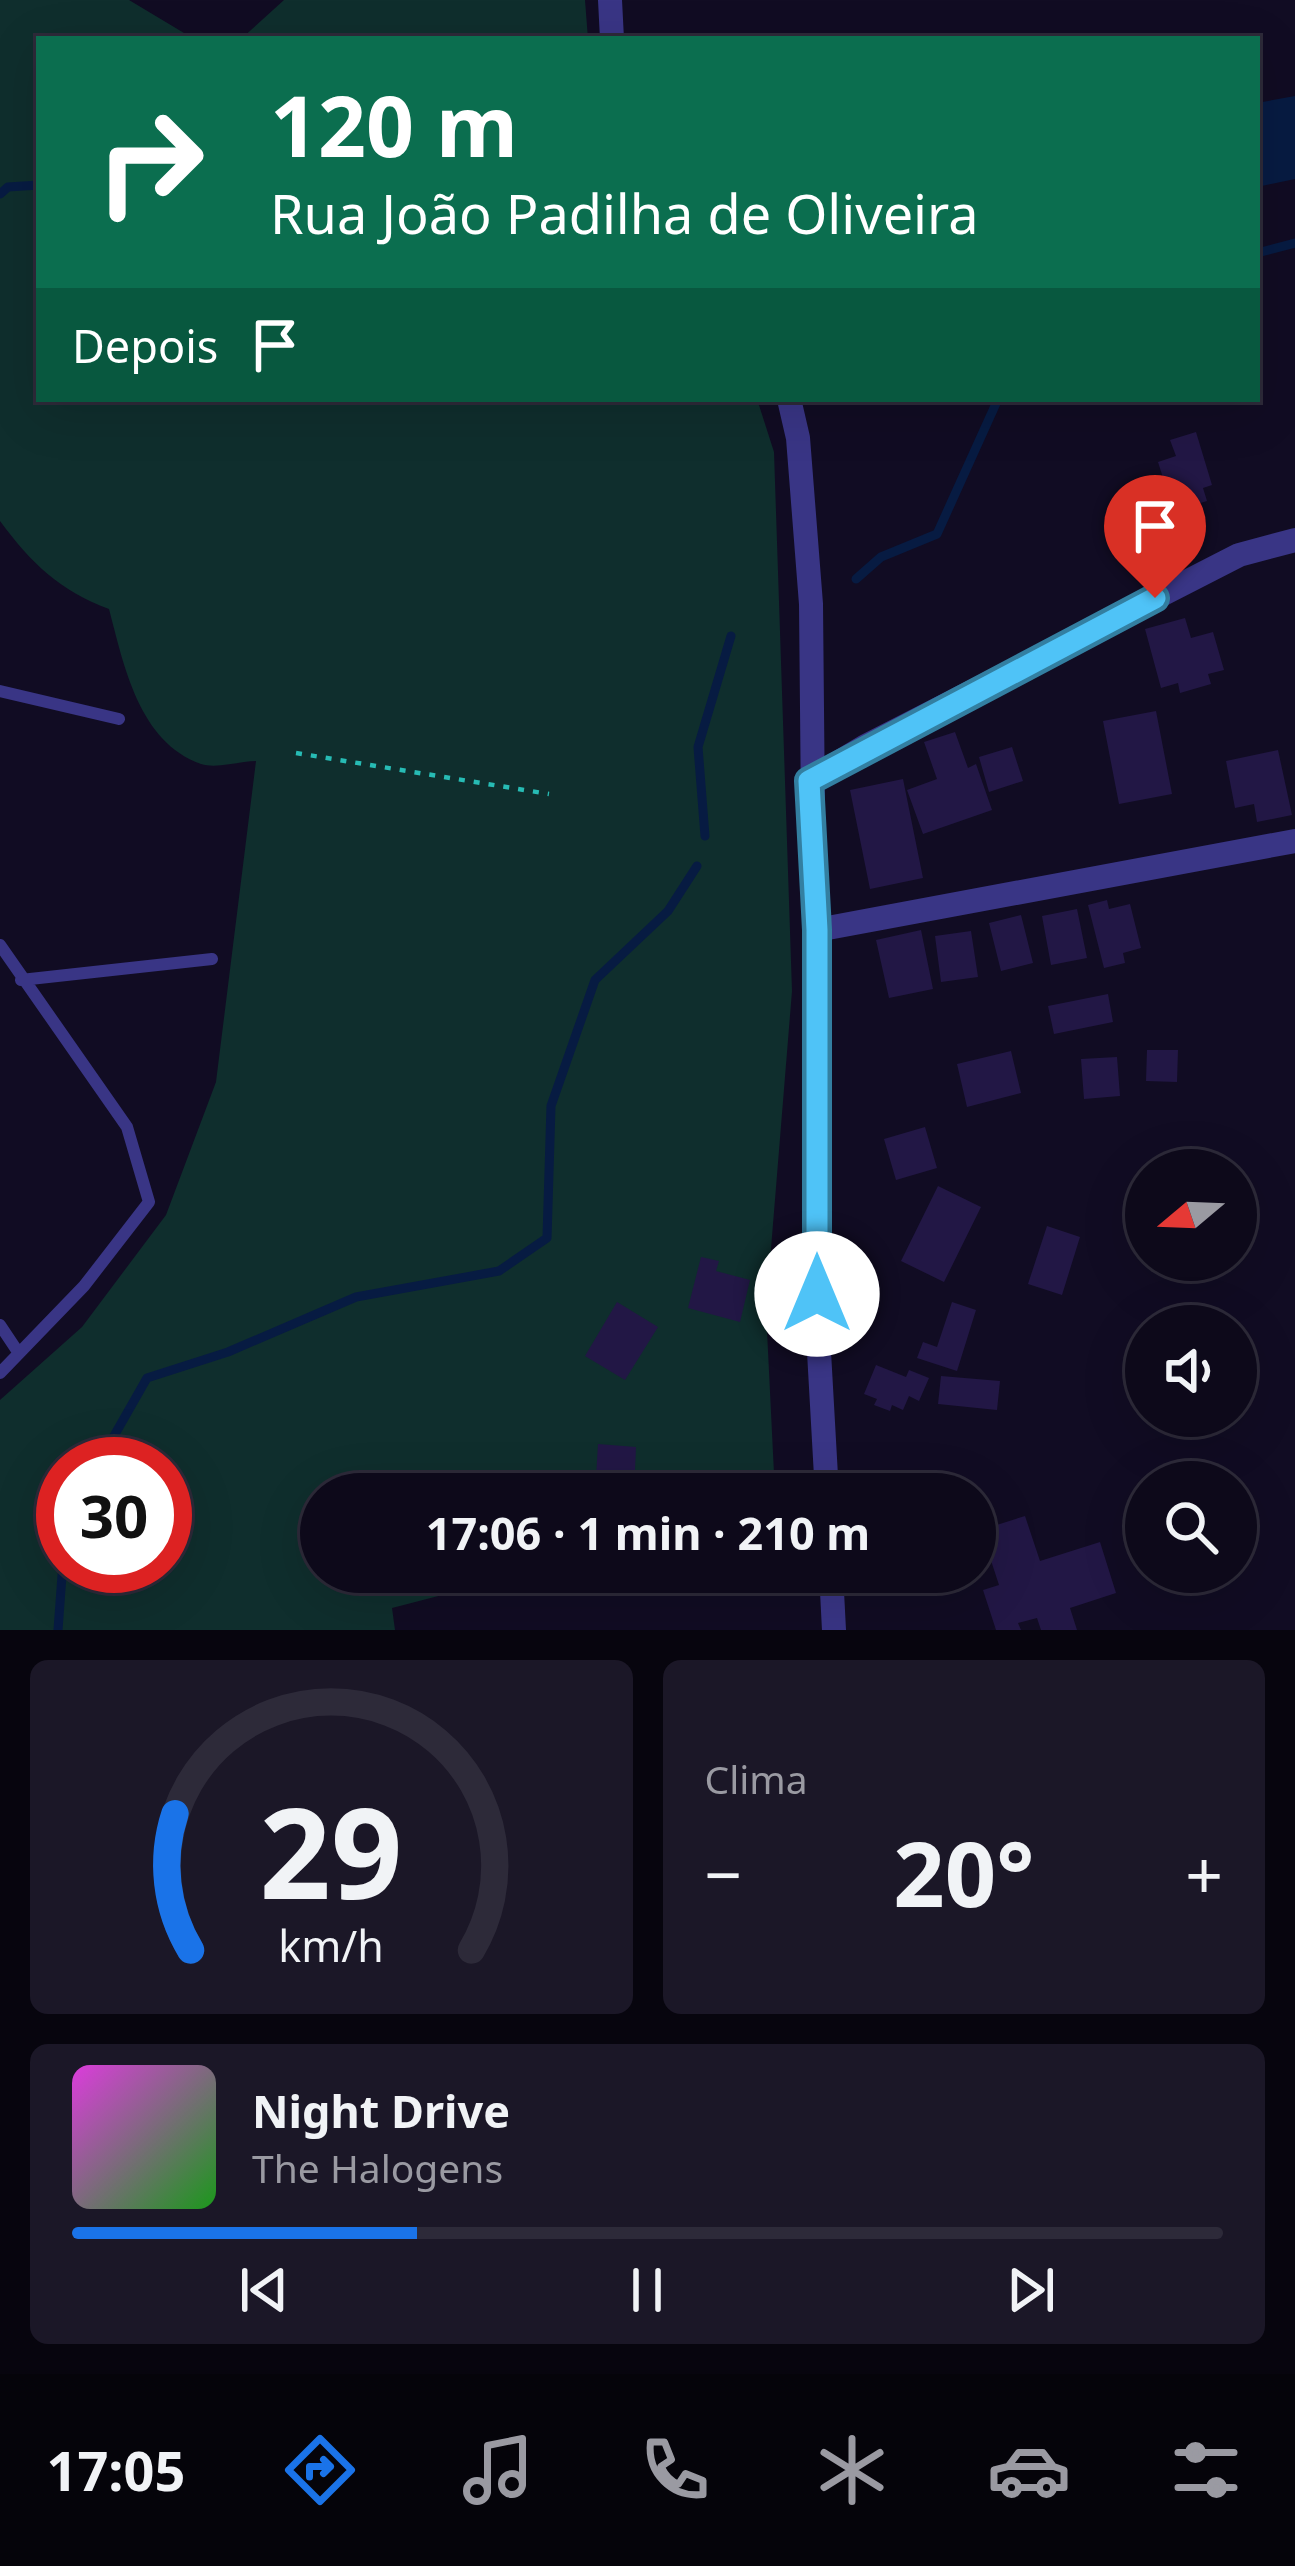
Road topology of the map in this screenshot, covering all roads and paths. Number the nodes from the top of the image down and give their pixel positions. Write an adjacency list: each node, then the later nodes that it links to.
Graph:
1 (610, 0): 2 (street)
2 (612, 36)
3 (790, 402): 8 (street)
4 (1295, 540): 8 (street)
5 (0, 691): 6 (lane)
6 (119, 719)
7 (296, 753): 9 (path)
8 (809, 781): 11 (street)
9 (549, 794)
10 (1295, 842): 11 (street)
11 (817, 930): 18 (street)
12 (0, 945): 14 (lane)
13 (212, 959): 14 (lane)
14 (21, 980): 16 (lane)
15 (0, 1325): 16 (lane)
16 (18, 1352): 17 (lane)
17 (0, 1373)
18 (826, 1473)
19 (832, 1593): 20 (street)
20 (834, 1630)

